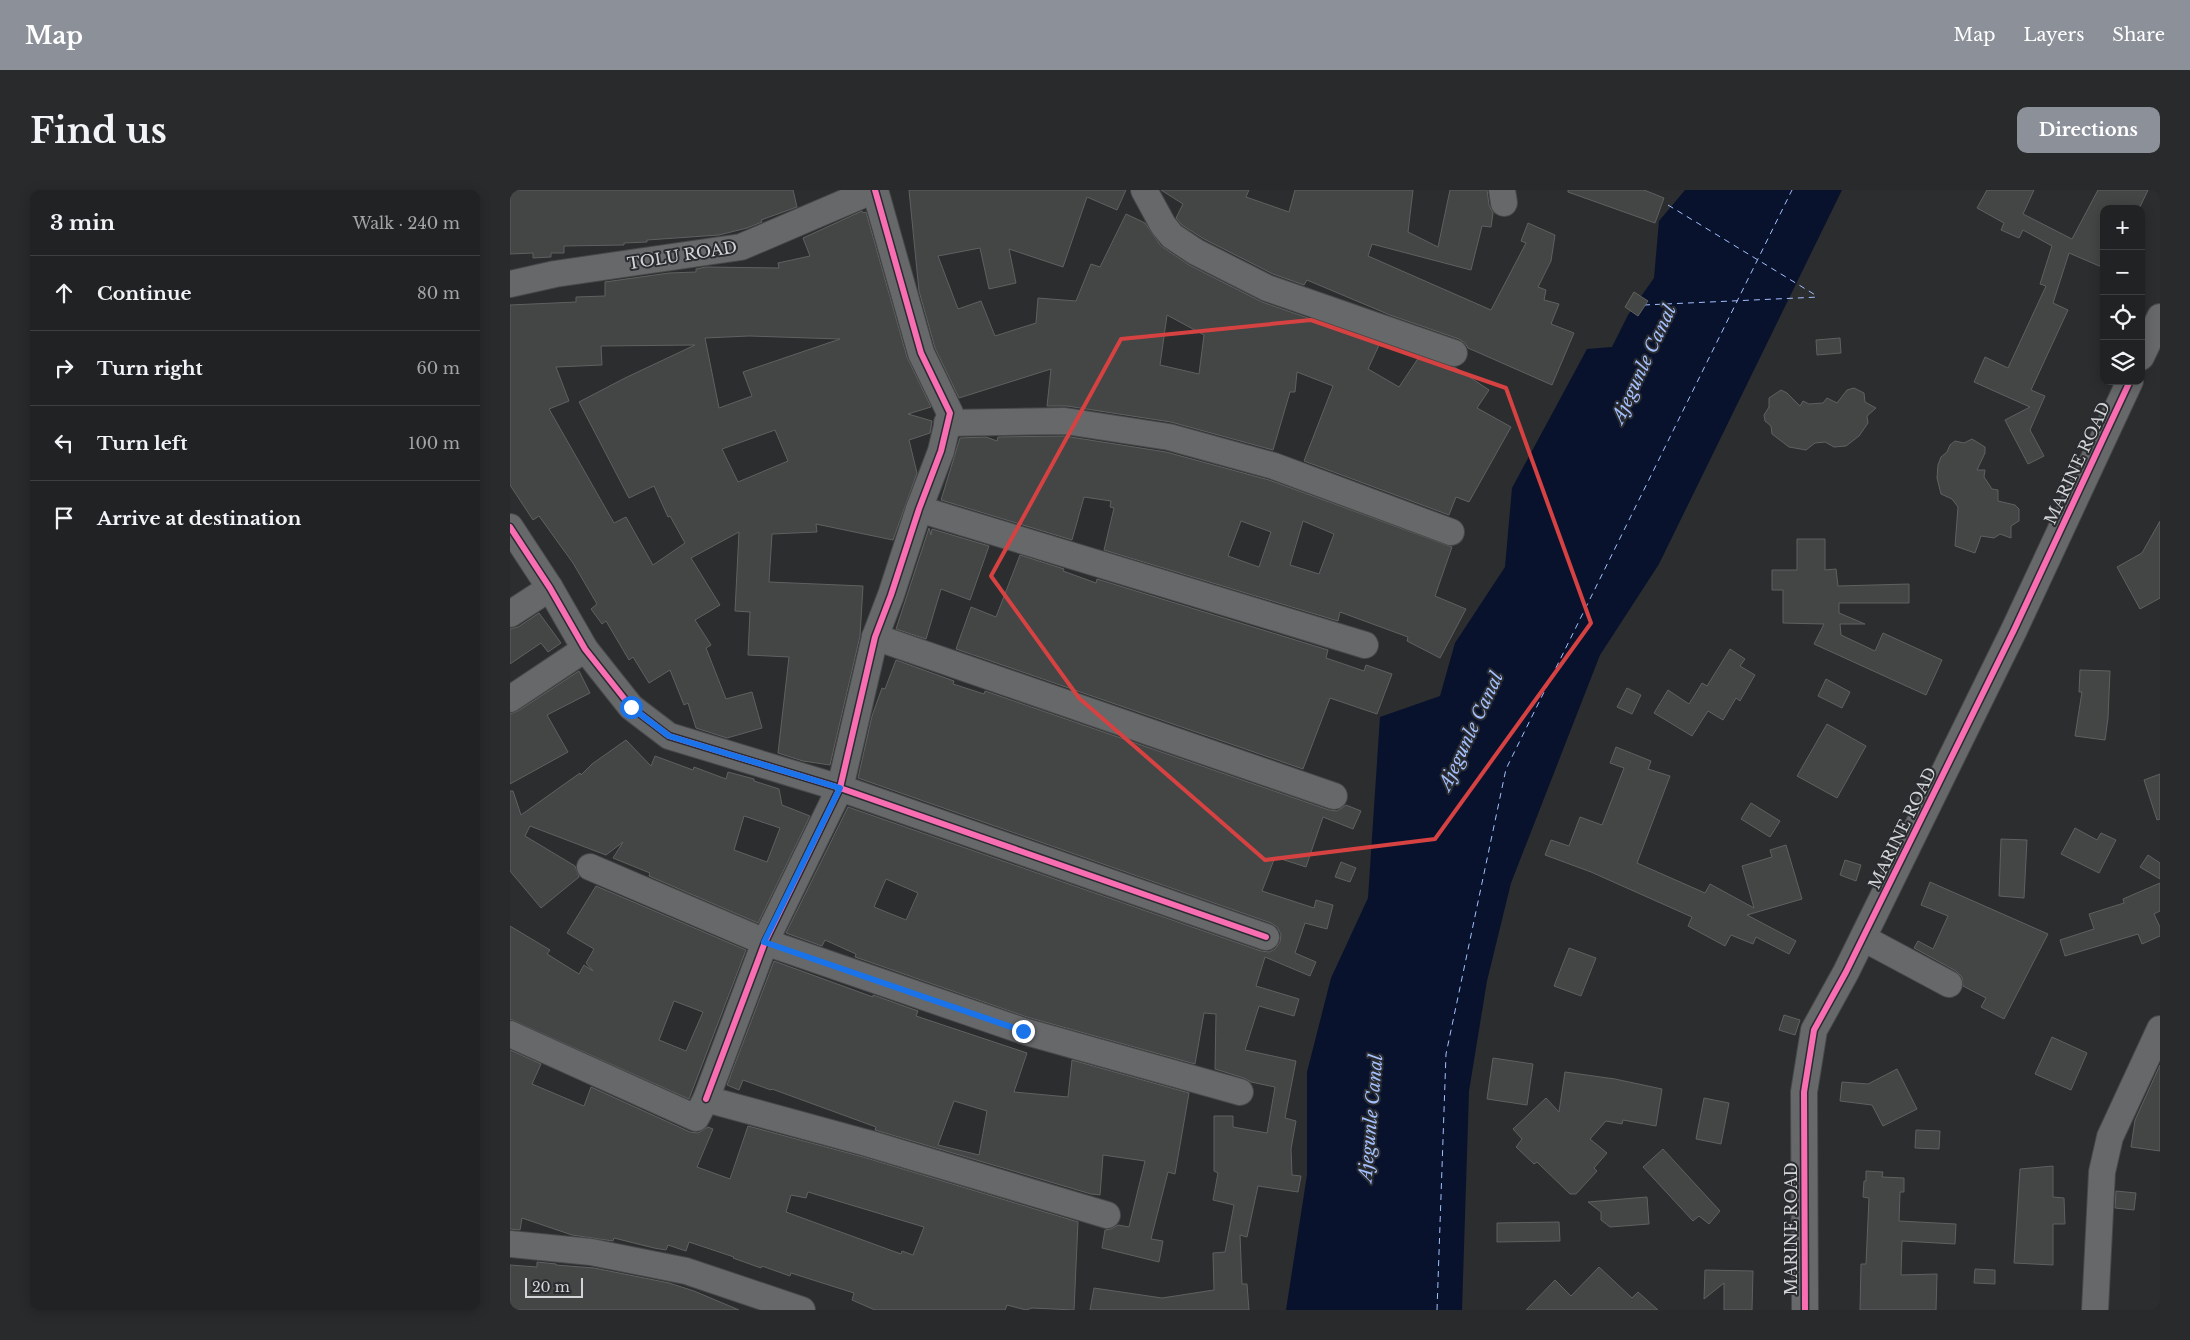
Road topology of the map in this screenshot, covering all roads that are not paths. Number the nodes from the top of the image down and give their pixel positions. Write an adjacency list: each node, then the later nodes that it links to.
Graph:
1 (875, 190): 3 (street, TOLU ROAD); 8 (street)
2 (1144, 190): 6 (street)
3 (510, 284)
4 (2160, 317): 5 (street)
5 (2145, 349)
6 (1454, 353)
7 (2128, 385): 22 (street, MARINE ROAD)
8 (947, 422): 9 (street); 11 (street)
9 (919, 509): 14 (street); 15 (street)
10 (510, 527): 12 (street)
11 (1451, 532)
12 (550, 588): 13 (street); 16 (street)
13 (510, 614)
14 (875, 637): 18 (street); 19 (street)
15 (1365, 645)
16 (585, 649): 17 (street); 18 (street)
17 (510, 699)
18 (840, 788): 21 (street); 23 (street)
19 (1334, 796)
20 (590, 867): 23 (street)
21 (1266, 937)
22 (1863, 938): 24 (street); 32 (street, MARINE ROAD)
23 (764, 942): 27 (street); 28 (street)
24 (1949, 984)
25 (2160, 1029): 33 (street)
26 (510, 1034): 28 (street)
27 (1240, 1092)
28 (706, 1099): 29 (street)
29 (1107, 1215)
30 (510, 1244): 31 (street)
31 (802, 1310)
32 (1806, 1310)
33 (2095, 1310)

